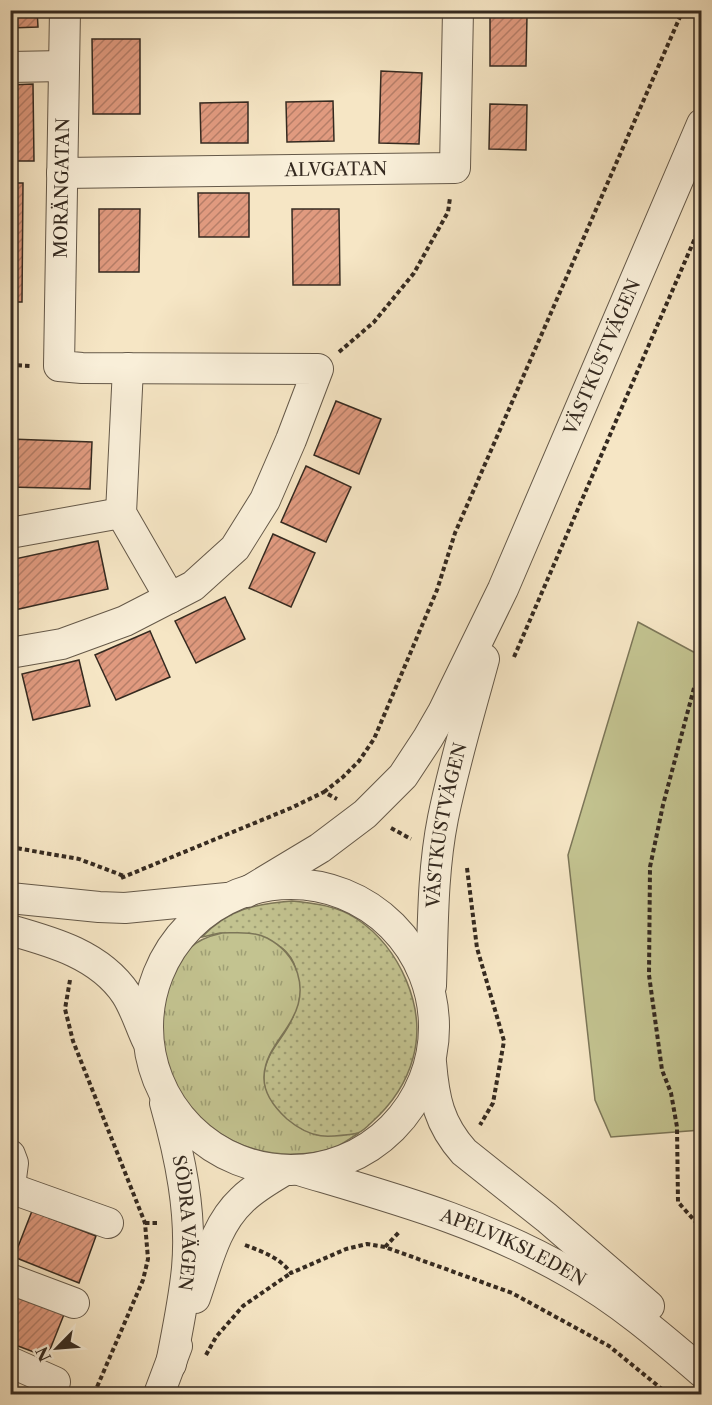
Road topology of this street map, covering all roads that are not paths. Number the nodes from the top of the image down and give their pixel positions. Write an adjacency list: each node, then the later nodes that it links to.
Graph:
1 (65, 10): 3 (street, MORÄNGATAN)
2 (458, 10): 6 (street, ALVGATAN)
3 (64, 66): 4 (street); 6 (street, MORÄNGATAN)
4 (10, 67)
5 (702, 124): 10 (street, VÄSTKUSTVÄGEN)
6 (62, 173): 7 (street, MORÄNGATAN)
7 (128, 368): 8 (street); 11 (street)
8 (121, 513): 9 (street); 11 (street)
9 (10, 533)
10 (503, 589): 13 (street, VÄSTKUSTVÄGEN); 16 (street, VÄSTKUSTVÄGEN)
11 (170, 598): 12 (street)
12 (10, 653)
13 (240, 894): 14 (street, VÄSTKUSTVÄGEN); 16 (street); 17 (street)
14 (10, 898)
15 (10, 930): 17 (street)
16 (430, 996): 18 (street)
17 (150, 1049): 19 (street)
18 (431, 1057): 21 (street); 28 (street, APELVIKSLEDEN)
19 (160, 1083): 21 (street); 27 (street, SÖDRA VÄGEN)
20 (10, 1155): 22 (street)
21 (292, 1170): 27 (street, SÖDRA VÄGEN); 28 (street, APELVIKSLEDEN)
22 (10, 1187): 23 (street)
23 (108, 1223)
24 (10, 1279): 25 (street)
25 (74, 1303)
26 (10, 1362): 29 (street)
27 (171, 1364): 30 (street, SÖDRA VÄGEN)
28 (702, 1370)
29 (55, 1382)
30 (159, 1395)

